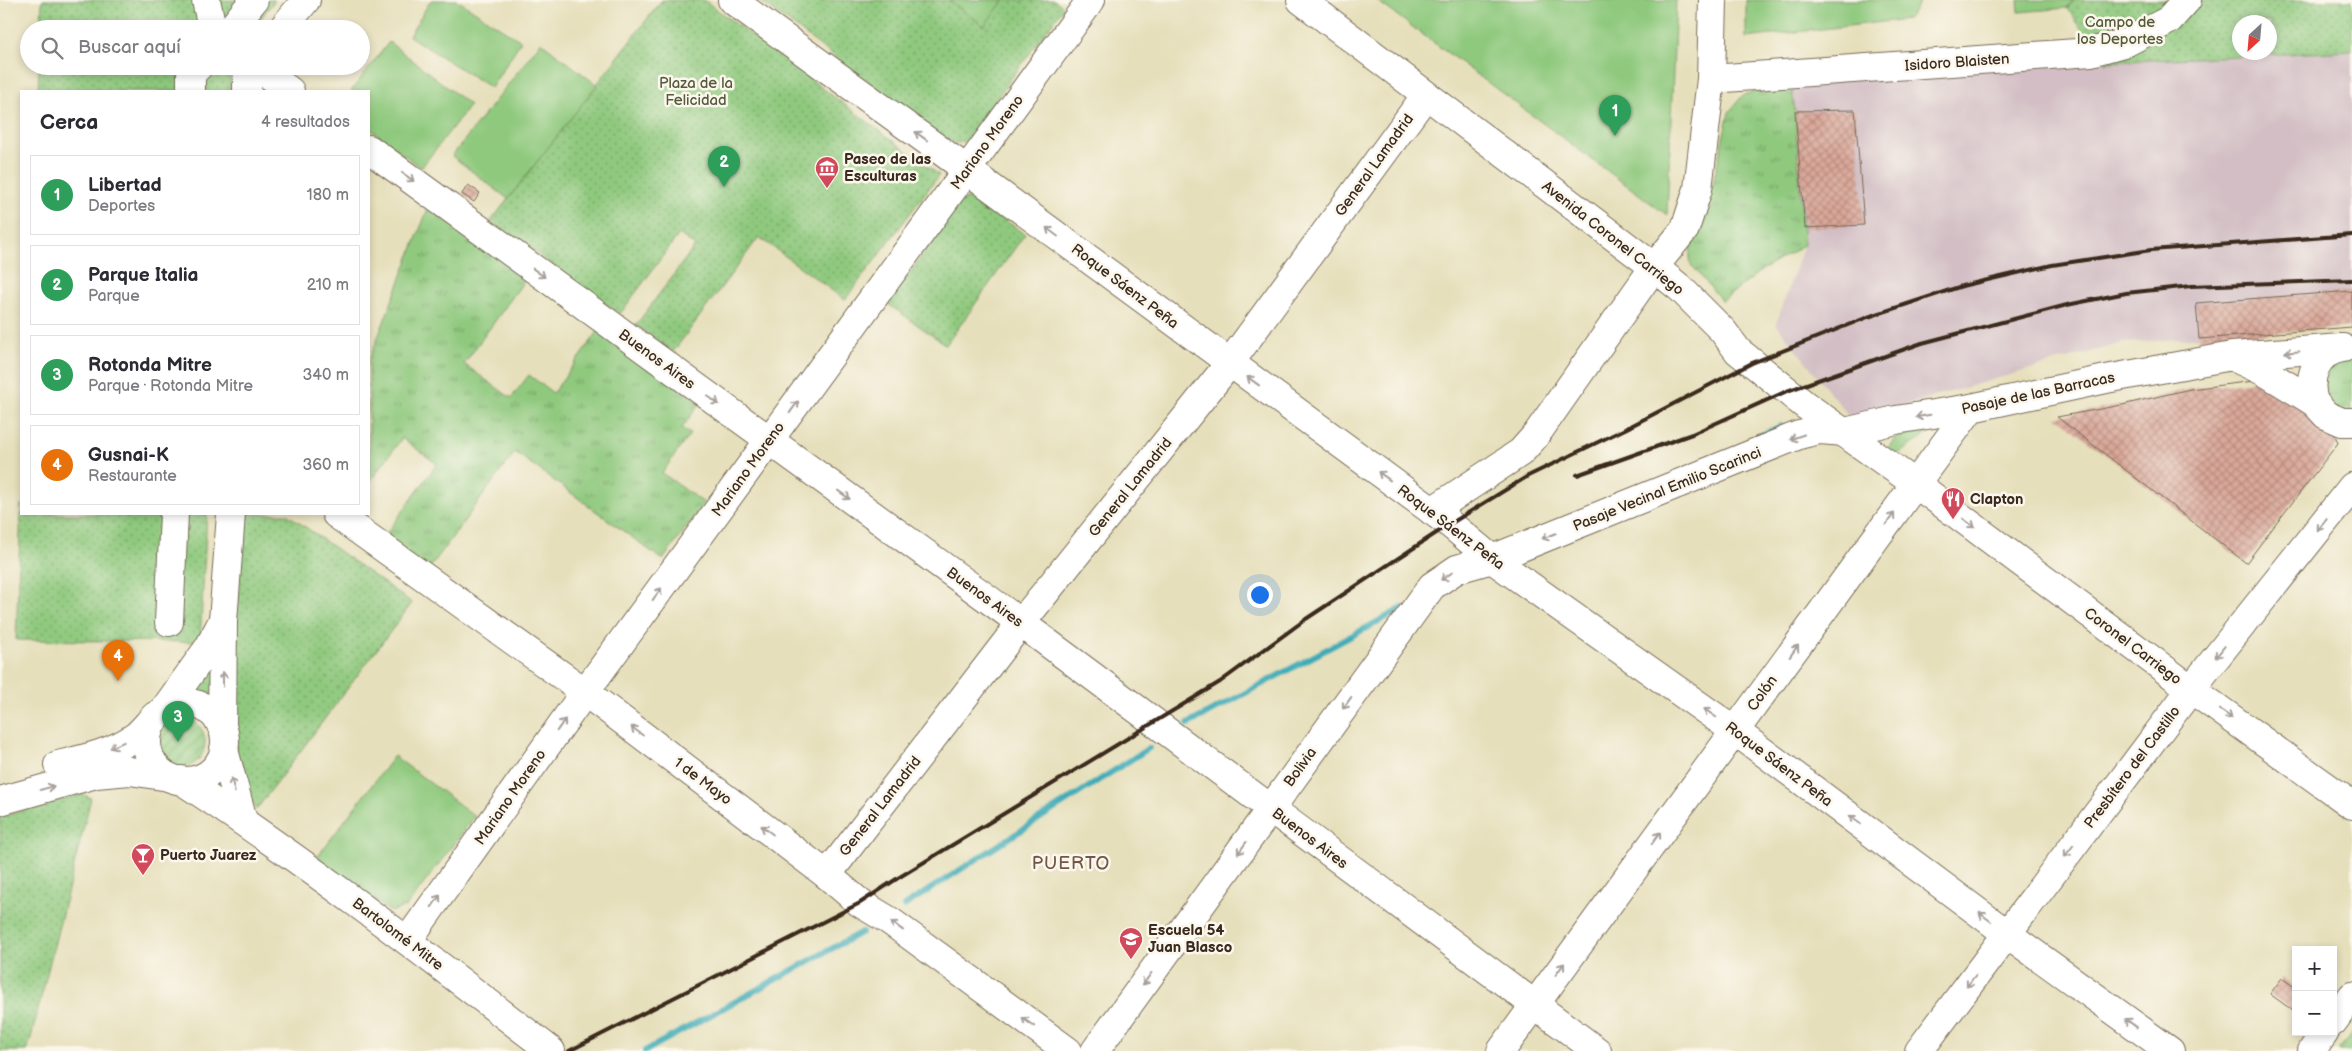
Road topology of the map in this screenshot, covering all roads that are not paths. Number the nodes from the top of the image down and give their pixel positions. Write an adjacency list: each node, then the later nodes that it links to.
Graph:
1 (206, 0): 9 (street)
2 (254, 0): 10 (street)
3 (306, 0): 11 (street)
4 (732, 0): 21 (street, Roque Sáenz Peña, one-way to 4)
5 (1091, 0): 21 (street, Mariano Moreno)
6 (1301, 0): 19 (street, Avenida Coronel Carriego)
7 (1713, 0): 15 (street)
8 (2187, 0): 15 (street, Isidoro Blaisten)
9 (210, 20)
10 (238, 20)
11 (289, 20)
12 (192, 75): 16 (street)
13 (250, 75): 17 (street)
14 (267, 75): 18 (street)
15 (1712, 79): 22 (street)
16 (191, 90)
17 (247, 90)
18 (289, 90)
19 (1426, 95): 22 (street, Avenida Coronel Carriego); 25 (street, General Lamadrid)
20 (370, 150): 31 (street, Buenos Aires, one-way to 31)
21 (966, 169): 25 (street, Roque Sáenz Peña, one-way to 21); 31 (street, Mariano Moreno, one-way to 21)
22 (1654, 267): 29 (street, Avenida Coronel Carriego); 34 (street)
23 (2346, 348): 24 (street, Pasaje de las Barracas, one-way to 24); 27 (street, Pasaje de las Barracas)
24 (2232, 356): 26 (street, Pasaje de las Barracas); 27 (street)
25 (1229, 364): 34 (street, Roque Sáenz Peña, one-way to 25); 41 (street, General Lamadrid)
26 (1971, 408): 29 (street, Pasaje de las Barracas, one-way to 29); 32 (street, Colón)
27 (2320, 408): 28 (street); 30 (street)
28 (2352, 422)
29 (1845, 432): 32 (street, Avenida Coronel Carriego); 38 (street, Pasaje Vecinal Emilio Scarinci, one-way to 38)
30 (2352, 435)
31 (769, 441): 41 (street, Buenos Aires, one-way to 41); 43 (street, Mariano Moreno, one-way to 31)
32 (1916, 484): 42 (street, Coronel Carriego, one-way to 42); 45 (street, Colón, one-way to 32)
33 (2352, 487): 42 (street, Presbítero del Castillo, one-way to 42)
34 (1432, 511): 38 (street, Roque Sáenz Peña)
35 (174, 515): 40 (street)
36 (231, 515): 39 (street)
37 (337, 515): 43 (street, 1 de Mayo)
38 (1492, 559): 45 (street, Roque Sáenz Peña, one-way to 38); 51 (street, Bolivia, one-way to 51)
39 (223, 621): 44 (street); 46 (street, one-way to 39)
40 (170, 622)
41 (1021, 624): 51 (street, Buenos Aires); 53 (street, General Lamadrid)
42 (2191, 689): 50 (street, Coronel Carriego, one-way to 50); 54 (street, Presbítero del Castillo, one-way to 54)
43 (585, 692): 53 (street, 1 de Mayo, one-way to 43); 55 (street, Mariano Moreno, one-way to 43)
44 (161, 712): 46 (street); 47 (street); 48 (street, one-way to 48)
45 (1735, 730): 54 (street, Roque Sáenz Peña, one-way to 45); 57 (street, Colón, one-way to 45)
46 (223, 738): 47 (street); 52 (street, one-way to 46)
47 (175, 779): 49 (street, one-way to 47); 52 (street, Bartolomé Mitre)
48 (0, 782)
49 (0, 800)
50 (2352, 805)
51 (1270, 808): 57 (street, Buenos Aires); 62 (street, Bolivia, one-way to 62)
52 (242, 820): 55 (street, Bartolomé Mitre)
53 (827, 875): 61 (street, 1 de Mayo, one-way to 53)
54 (2006, 934): 65 (street, Presbítero del Castillo, one-way to 65); 66 (street, Roque Sáenz Peña, one-way to 54)
55 (408, 940): 60 (street, Bartolomé Mitre)
56 (2352, 996): 58 (street)
57 (1535, 1004): 63 (street, Colón); 64 (street, Buenos Aires)
58 (2337, 1017)
59 (2323, 1036): 67 (street)
60 (551, 1051)
61 (1068, 1051)
62 (1095, 1051)
63 (1501, 1051)
64 (1596, 1051)
65 (1919, 1051)
66 (2170, 1051)
67 (2312, 1051)

